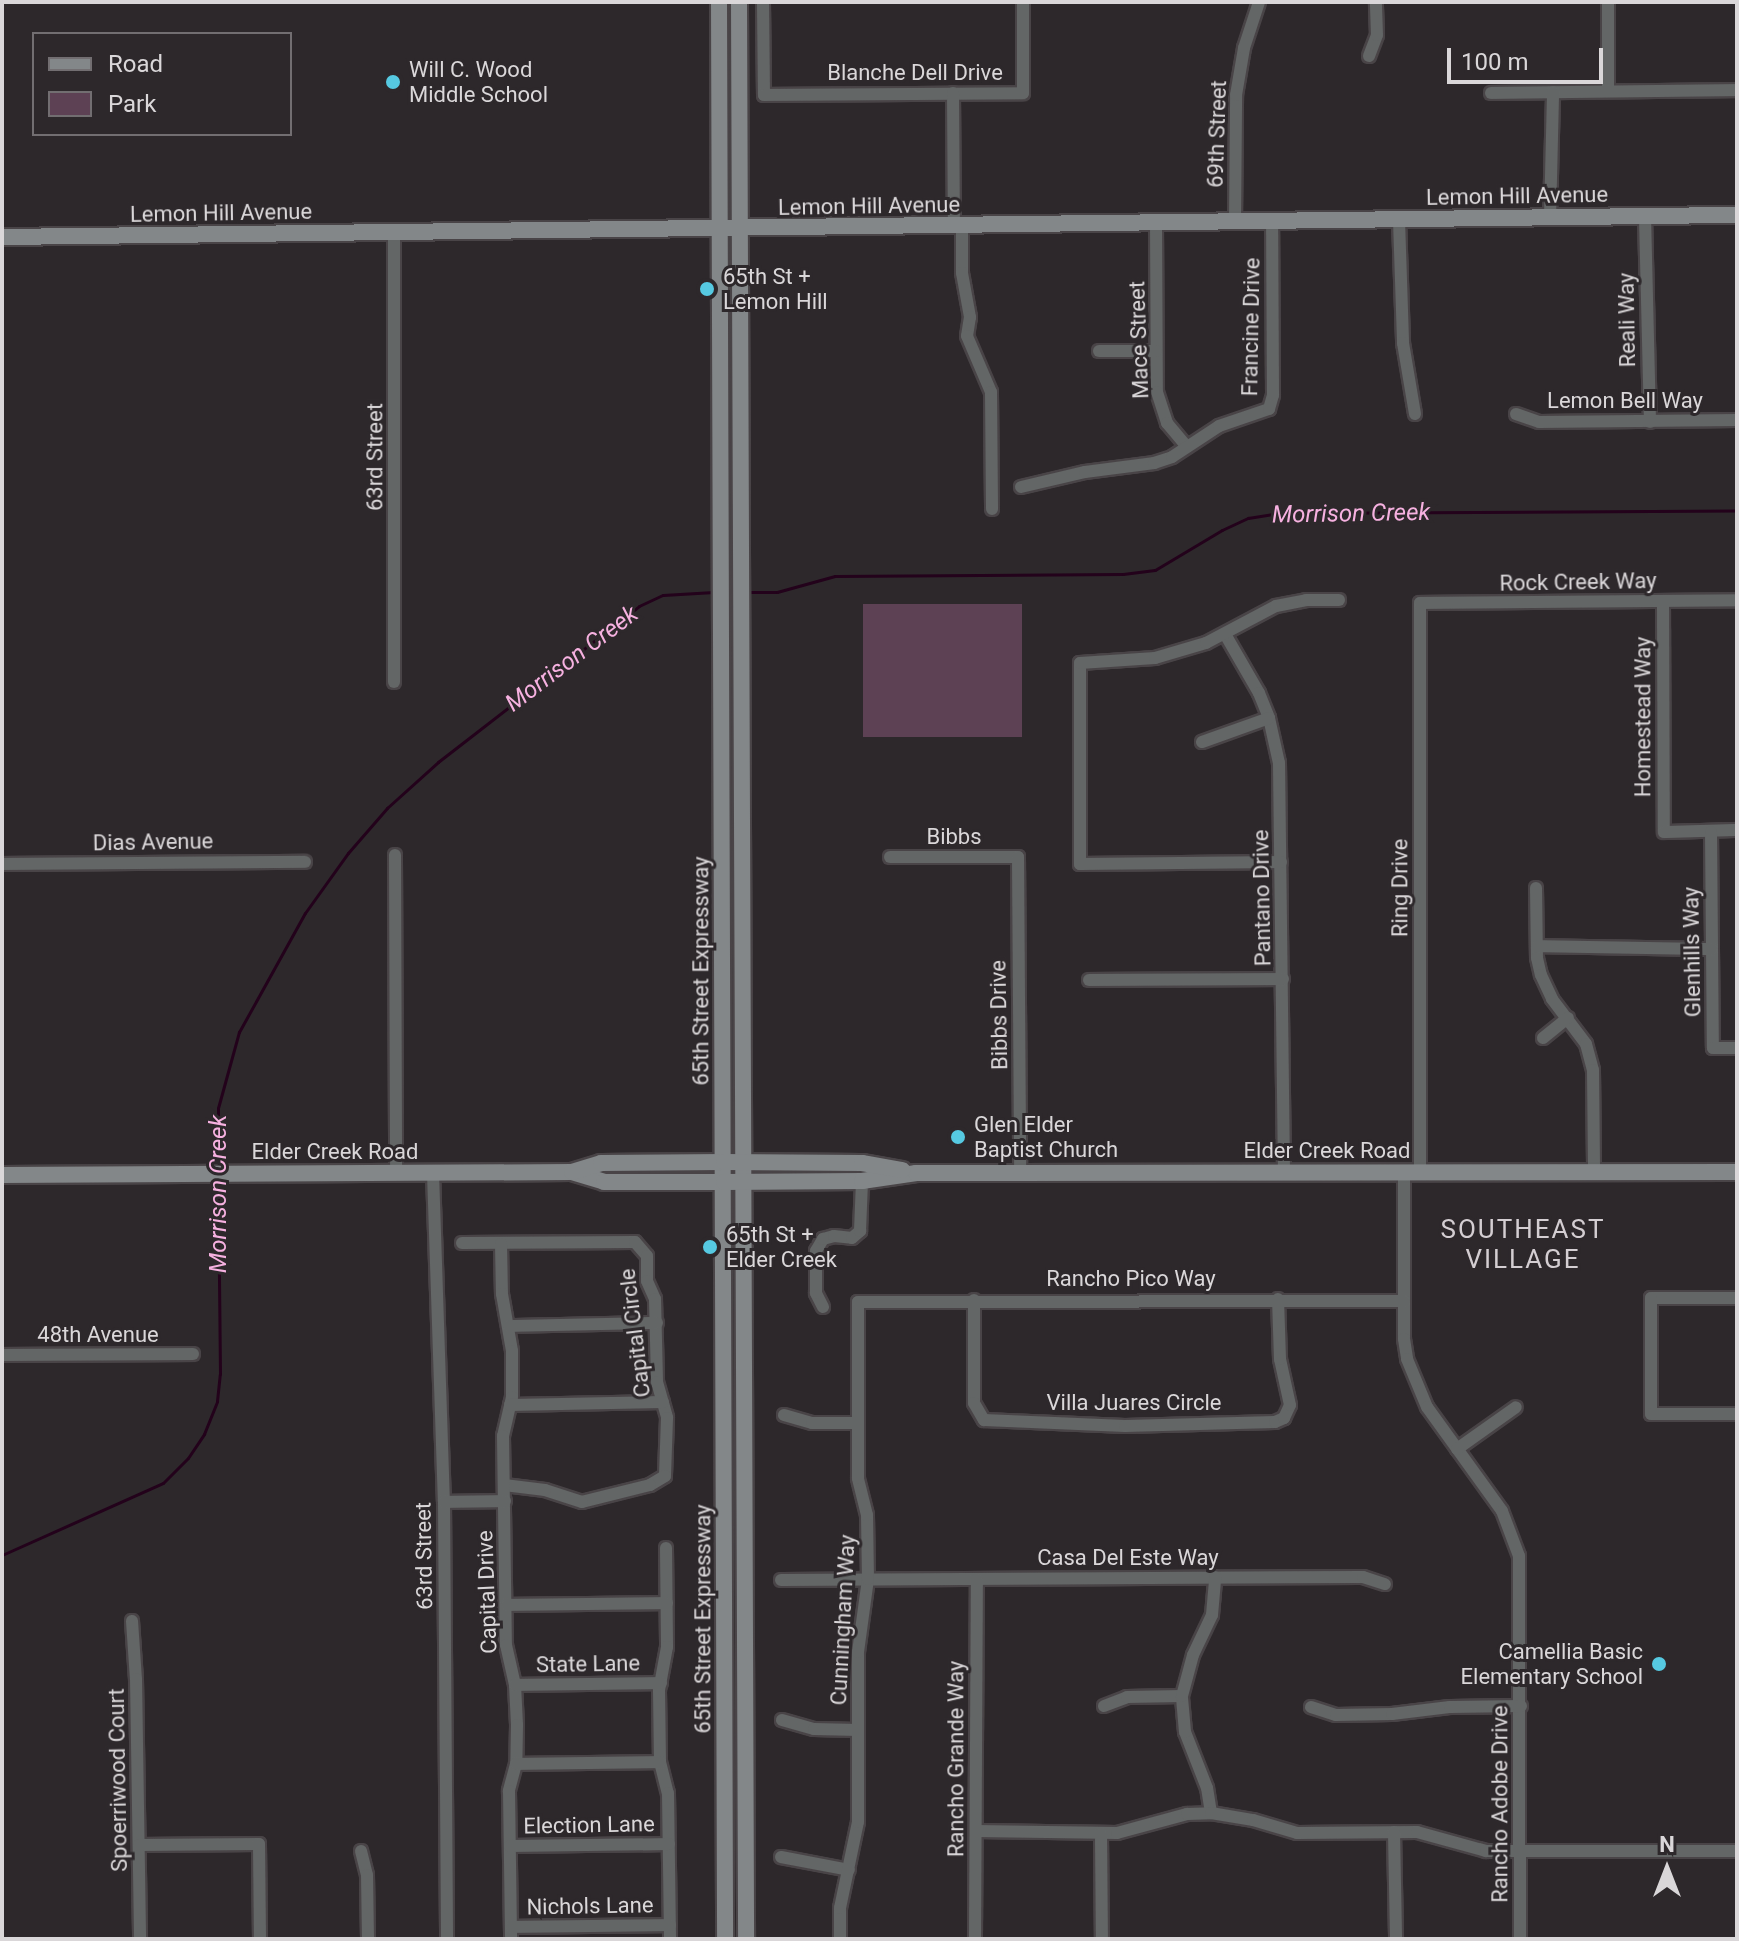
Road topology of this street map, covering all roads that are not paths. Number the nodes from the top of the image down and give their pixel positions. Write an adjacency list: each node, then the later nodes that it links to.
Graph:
1 (719, 2): 22 (main road, 65th Street Expressway)
2 (739, 2): 23 (main road, 65th Street Expressway)
3 (763, 2): 12 (street, Blanche Dell Drive)
4 (1023, 2): 12 (street, Blanche Dell Drive)
5 (1259, 2): 19 (street, 69th Street)
6 (1376, 2): 8 (street)
7 (1608, 2): 10 (street)
8 (1369, 56)
9 (1737, 90): 10 (street)
10 (1608, 91): 11 (street)
11 (1553, 92): 13 (street); 16 (street)
12 (953, 93): 21 (street)
13 (1491, 93)
14 (1737, 215): 15 (main road, Lemon Hill Avenue)
15 (1645, 217): 16 (main road, Lemon Hill Avenue); 31 (street, Reali Way)
16 (1550, 218): 17 (main road, Lemon Hill Avenue)
17 (1399, 220): 18 (main road, Lemon Hill Avenue); 28 (street)
18 (1272, 221): 19 (main road, Lemon Hill Avenue); 32 (street, Francine Drive)
19 (1235, 222): 20 (main road, Lemon Hill Avenue)
20 (1156, 223): 21 (main road, Lemon Hill Avenue); 27 (street, Mace Street)
21 (958, 227): 23 (main road, Lemon Hill Avenue); 34 (street)
22 (719, 229): 23 (main road, Lemon Hill Avenue); 24 (main road, Lemon Hill Avenue); 59 (main road, 65th Street Expressway)
23 (740, 230): 60 (main road, 65th Street Expressway)
24 (394, 232): 25 (main road, Lemon Hill Avenue); 40 (street, 63rd Street)
25 (2, 237)
26 (1099, 351): 27 (street)
27 (1156, 351): 32 (street, Mace Street)
28 (1415, 414)
29 (1516, 414): 31 (street, Lemon Bell Way)
30 (1737, 420): 31 (street, Lemon Bell Way)
31 (1650, 422)
32 (1187, 447): 33 (street, Francine Drive)
33 (1021, 487)
34 (992, 509)
35 (1339, 600): 39 (street)
36 (1737, 600): 37 (street, Rock Creek Way)
37 (1663, 601): 38 (street, Rock Creek Way); 44 (street, Homestead Way)
38 (1420, 603): 68 (street, Ring Drive)
39 (1225, 634): 41 (street, Pantano Drive); 49 (street)
40 (394, 682)
41 (1269, 718): 42 (street); 49 (street, Pantano Drive)
42 (1202, 742)
43 (1737, 830): 44 (street)
44 (1711, 832): 53 (street, Glenhills Way)
45 (395, 855): 64 (street)
46 (890, 857): 47 (street, Bibbs)
47 (1018, 857): 69 (street, Bibbs Drive)
48 (305, 862): 50 (street, Dias Avenue)
49 (1281, 862): 54 (street, Pantano Drive)
50 (2, 864)
51 (1536, 888): 52 (street)
52 (1537, 946): 53 (street); 56 (street)
53 (1712, 949): 58 (street, Glenhills Way)
54 (1283, 979): 55 (street); 67 (street, Pantano Drive)
55 (1089, 980)
56 (1568, 1018): 57 (street); 62 (street)
57 (1543, 1038)
58 (1737, 1048)
59 (724, 1162): 60 (main road, Elder Creek Road); 61 (main road, Elder Creek Road); 72 (main road, 65th Street Expressway)
60 (744, 1162): 66 (main road, Elder Creek Road); 73 (main road, 65th Street Expressway)
61 (572, 1172): 65 (main road, Elder Creek Road); 72 (main road, Elder Creek Road)
62 (1594, 1172): 63 (main road, Elder Creek Road); 68 (main road, Elder Creek Road)
63 (1737, 1172)
64 (396, 1173): 65 (main road, Elder Creek Road); 70 (main road, Elder Creek Road)
65 (433, 1173): 95 (street, 63rd Street)
66 (916, 1173): 69 (main road, Elder Creek Road); 71 (main road, Elder Creek Road)
67 (1284, 1173): 68 (main road, Elder Creek Road); 69 (main road, Elder Creek Road)
68 (1412, 1173): 79 (street, Rancho Adobe Drive)
69 (1020, 1174)
70 (2, 1175)
71 (862, 1181): 73 (main road, Elder Creek Road); 81 (street)
72 (724, 1182): 73 (main road, Elder Creek Road); 135 (main road, 65th Street Expressway)
73 (744, 1182): 136 (main road, 65th Street Expressway)
74 (462, 1243): 75 (street, Capital Circle)
75 (501, 1244): 82 (street, Capital Circle); 83 (street, Capital Drive)
76 (1737, 1298): 89 (street)
77 (1278, 1299): 78 (street, Rancho Pico Way); 78 (street, Villa Juares Circle); 79 (street, Rancho Pico Way)
78 (974, 1300): 80 (street, Rancho Pico Way)
79 (1404, 1301): 92 (street, Rancho Adobe Drive)
80 (858, 1302): 91 (street, Cunningham Way)
81 (823, 1307)
82 (657, 1323): 83 (street); 86 (street, Capital Circle)
83 (509, 1326): 87 (street, Capital Drive)
84 (193, 1354): 85 (street, 48th Avenue)
85 (2, 1355)
86 (663, 1402): 87 (street); 93 (street, Capital Circle)
87 (510, 1405): 93 (street, Capital Drive)
88 (1516, 1407): 92 (street)
89 (1737, 1414)
90 (784, 1415): 91 (street)
91 (858, 1423): 98 (street, Cunningham Way)
92 (1457, 1449): 109 (street, Rancho Adobe Drive)
93 (504, 1485): 94 (street, Capital Drive)
94 (505, 1501): 95 (street); 103 (street, Capital Drive)
95 (444, 1502): 133 (street, 63rd Street)
96 (666, 1548): 102 (street)
97 (1215, 1577): 99 (street, Casa Del Este Way); 101 (street, Casa Del Este Way); 107 (street)
98 (868, 1579): 99 (street, Casa Del Este Way); 100 (street, Casa Del Este Way); 112 (street, Cunningham Way)
99 (977, 1579): 116 (street, Rancho Grande Way)
100 (781, 1580)
101 (1385, 1584)
102 (667, 1603): 103 (street); 105 (street)
103 (507, 1605): 106 (street, Capital Drive)
104 (132, 1621): 120 (street, Spoerriwood Court)
105 (661, 1683): 106 (street, State Lane); 113 (street)
106 (515, 1685): 114 (street, Capital Drive)
107 (1182, 1696): 108 (street); 115 (street)
108 (1104, 1706)
109 (1521, 1706): 110 (street); 123 (street, Rancho Adobe Drive)
110 (1311, 1707)
111 (782, 1720): 112 (street)
112 (858, 1730): 126 (street, Cunningham Way)
113 (660, 1762): 114 (street); 119 (street)
114 (516, 1764): 121 (street, Capital Drive)
115 (1211, 1813): 117 (street); 118 (street)
116 (976, 1831): 118 (street); 138 (street, Rancho Grande Way)
117 (1394, 1832): 123 (street); 140 (street)
118 (1101, 1834): 139 (street)
119 (669, 1844): 121 (street, Election Lane); 127 (street)
120 (139, 1845): 130 (street, Spoerriwood Court); 131 (street)
121 (510, 1846): 129 (street, Capital Drive)
122 (361, 1851): 132 (street)
123 (1520, 1851): 124 (street); 141 (street, Rancho Adobe Drive)
124 (1737, 1851)
125 (781, 1857): 126 (street)
126 (849, 1870): 137 (street, Cunningham Way)
127 (670, 1925): 128 (street, Nichols Lane); 134 (street)
128 (588, 1932): 129 (street, Nichols Lane)
129 (511, 1933)
130 (140, 1939)
131 (260, 1939)
132 (368, 1939)
133 (447, 1939)
134 (670, 1939)
135 (725, 1939)
136 (746, 1939)
137 (840, 1939)
138 (975, 1939)
139 (1102, 1939)
140 (1396, 1939)
141 (1520, 1939)

